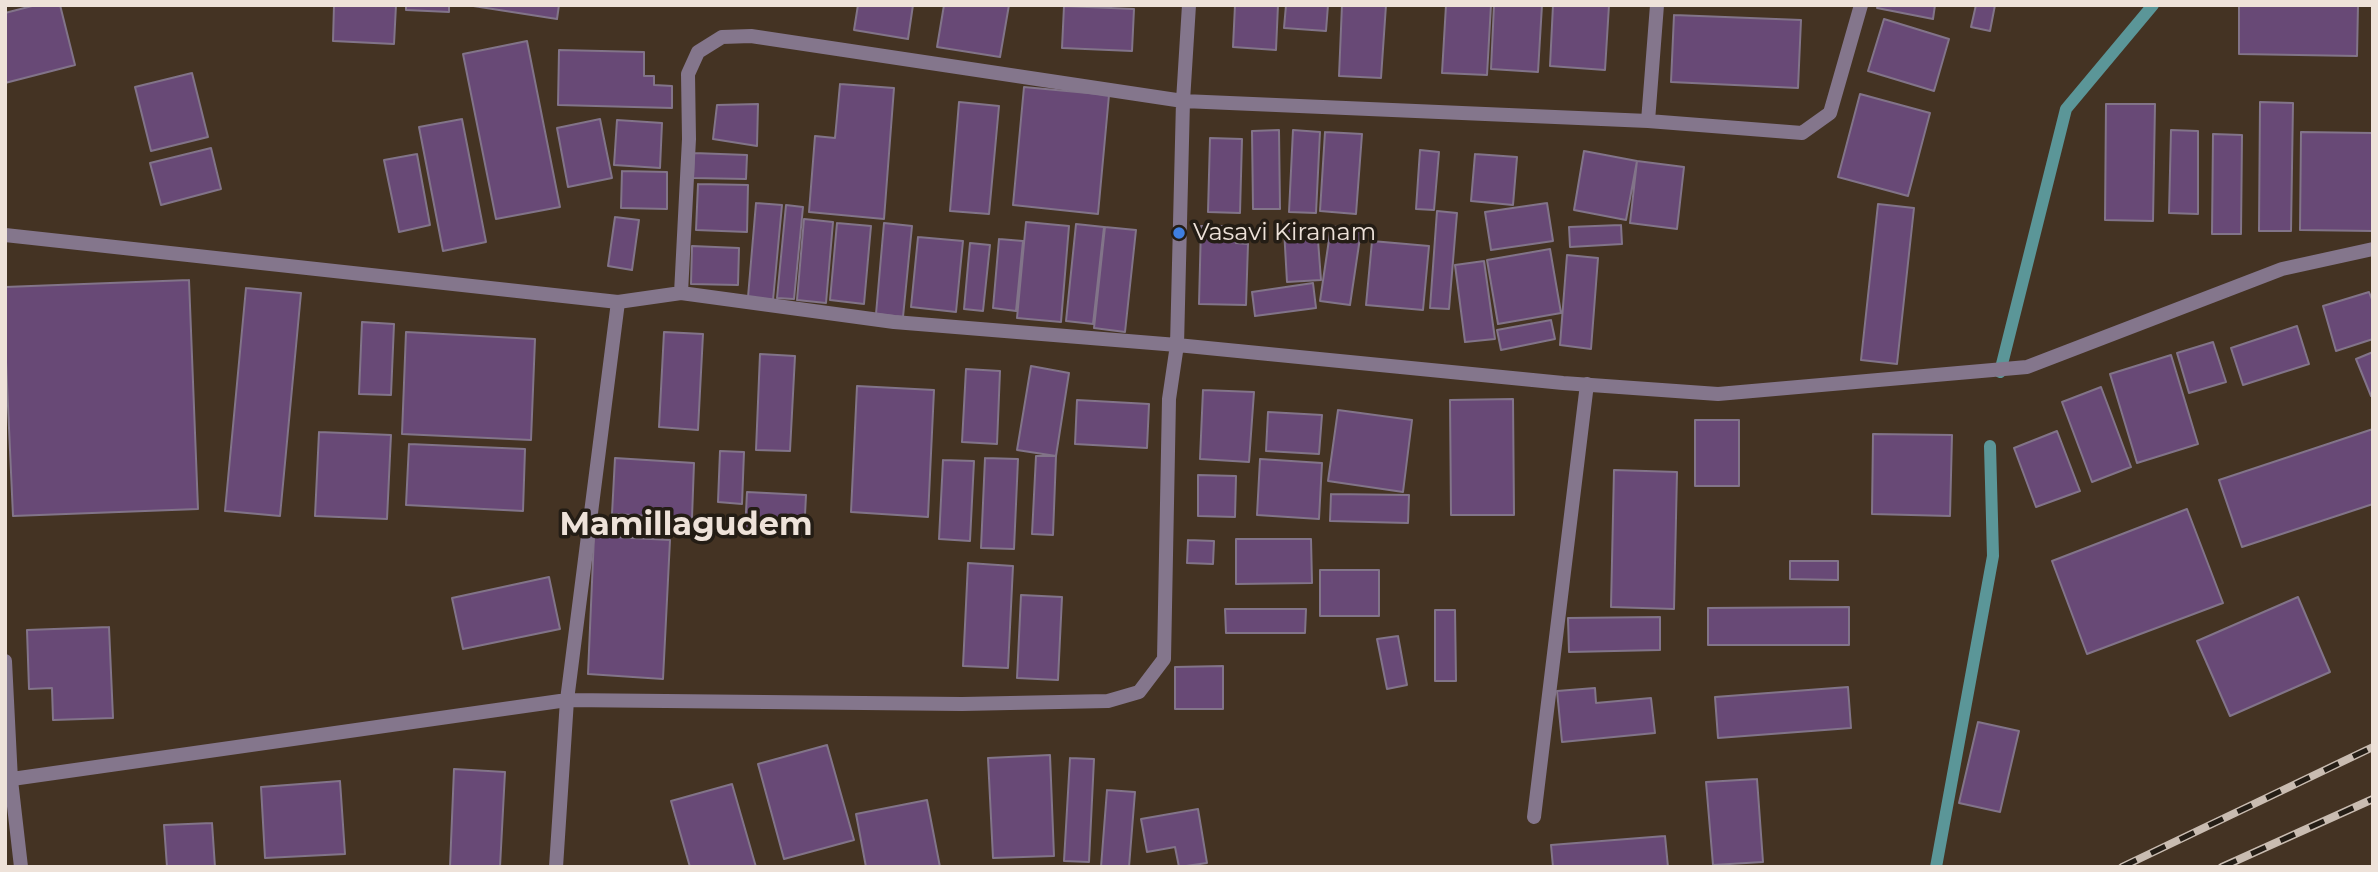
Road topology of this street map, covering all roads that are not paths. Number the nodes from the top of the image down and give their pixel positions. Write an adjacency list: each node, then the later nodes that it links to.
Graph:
1 (1189, 5): 4 (street)
2 (1657, 5): 5 (street)
3 (1861, 5): 5 (street)
4 (1183, 100): 5 (street); 8 (street); 10 (street)
5 (1648, 121)
6 (5, 235): 9 (street)
7 (2373, 249): 11 (street)
8 (681, 293): 9 (street); 10 (street)
9 (618, 302): 13 (street)
10 (1177, 345): 11 (street); 13 (street)
11 (1587, 384): 15 (street)
12 (5, 661): 14 (street)
13 (567, 700): 14 (street); 17 (street)
14 (8, 780): 16 (street)
15 (1534, 817)
16 (21, 867)
17 (555, 867)

